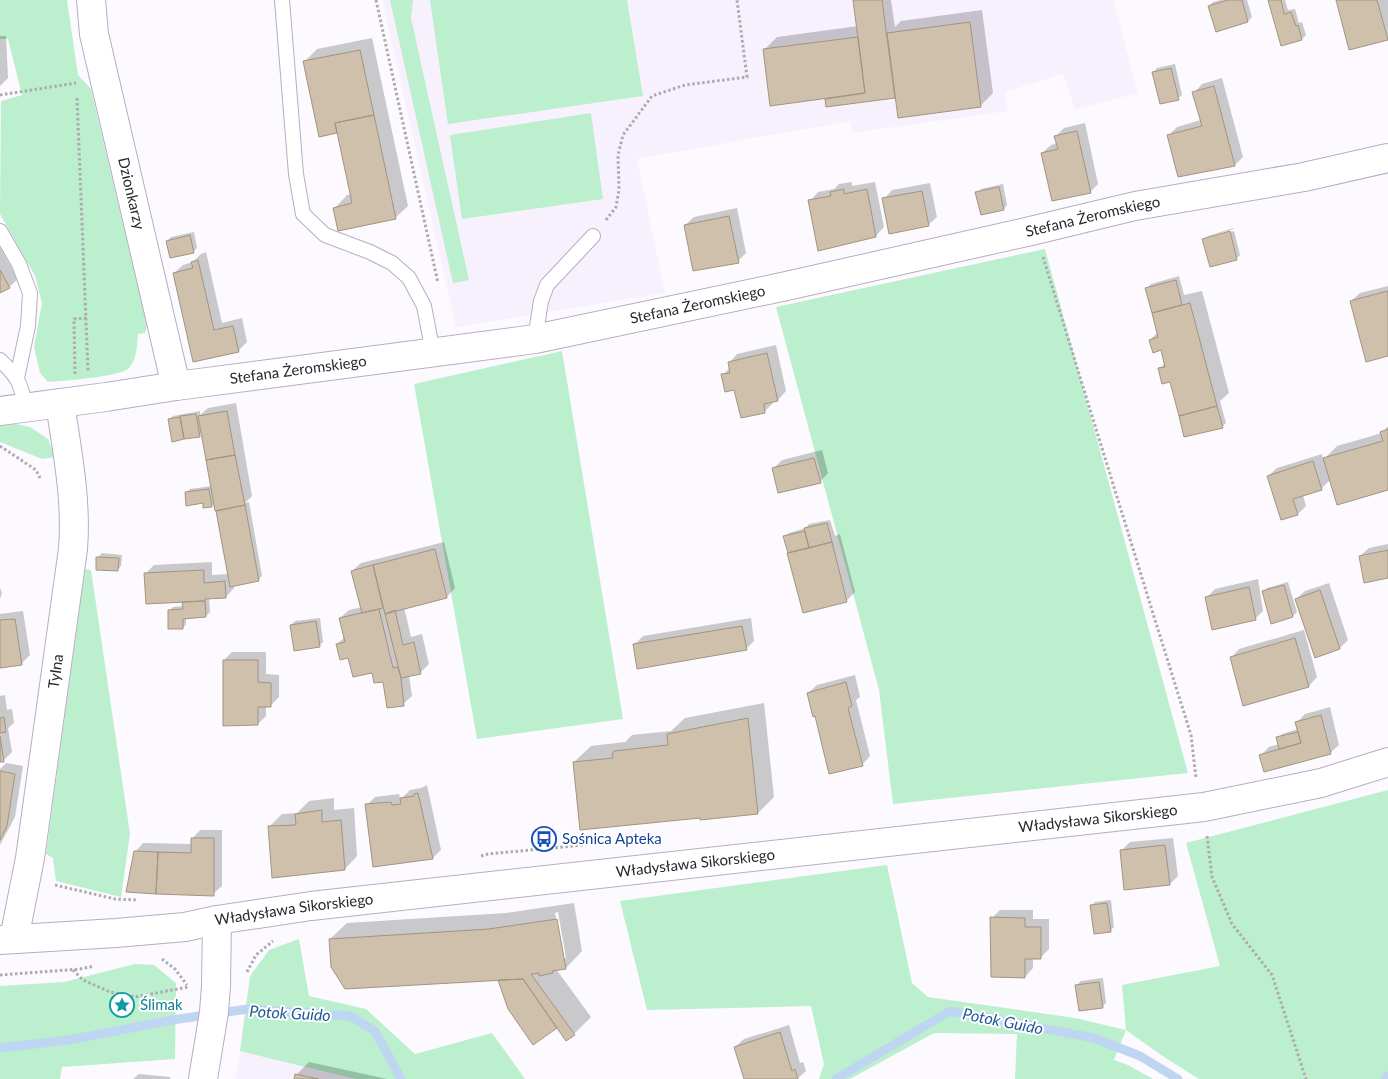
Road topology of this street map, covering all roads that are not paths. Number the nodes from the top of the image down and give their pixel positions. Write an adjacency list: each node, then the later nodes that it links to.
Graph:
1 (91, 0): 10 (street, Dzionkarzy)
2 (282, 0): 7 (lane)
3 (1388, 158): 6 (street, Stefana Żeromskiego)
4 (0, 231): 9 (lane)
5 (593, 236): 6 (lane)
6 (534, 339): 7 (street, Stefana Żeromskiego)
7 (433, 353): 10 (street, Stefana Żeromskiego)
8 (0, 360): 9 (lane)
9 (17, 378): 12 (lane)
10 (176, 386): 11 (street, Stefana Żeromskiego)
11 (60, 403): 12 (street, Stefana Żeromskiego); 15 (street, Tylna)
12 (12, 409)
13 (1388, 762): 14 (street, Władysława Sikorskiego)
14 (217, 920): 15 (street, Władysława Sikorskiego); 16 (street)
15 (7, 940)
16 (203, 1079)

